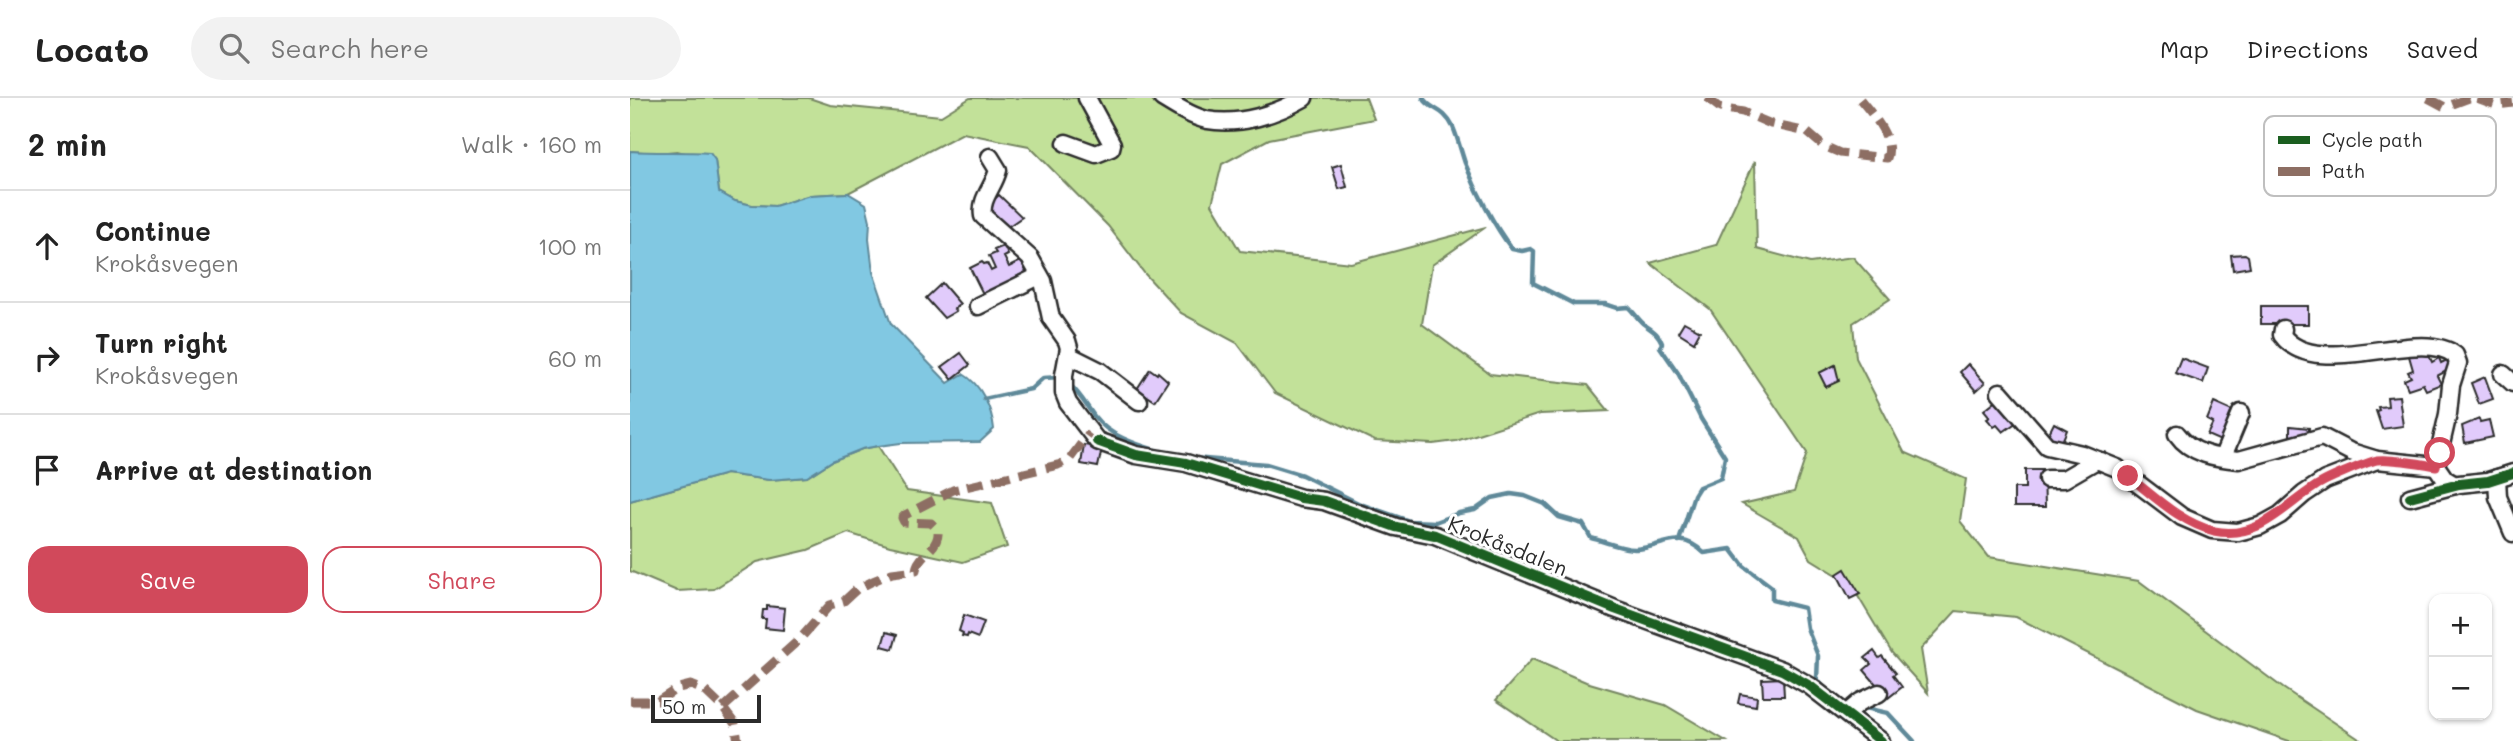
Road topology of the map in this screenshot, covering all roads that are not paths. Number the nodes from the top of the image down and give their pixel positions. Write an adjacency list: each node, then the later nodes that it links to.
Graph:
1 (1087, 98): 4 (street)
2 (1162, 98): 3 (street)
3 (1304, 98)
4 (1066, 143)
5 (990, 157): 6 (street, Krokåsdalen)
6 (1039, 276): 7 (street); 9 (street, Krokåsdalen)
7 (978, 306)
8 (2283, 329): 17 (street)
9 (1068, 355): 11 (street); 25 (street, Krokåsdalen)
10 (2000, 392): 16 (street)
11 (1139, 401)
12 (2241, 413): 14 (street)
13 (2177, 434): 14 (street)
14 (2226, 457): 15 (street)
15 (2377, 460): 16 (street); 17 (street)
16 (2101, 461): 20 (street)
17 (2436, 466): 21 (street)
18 (2513, 473): 19 (street)
19 (2497, 478): 21 (street); 23 (street)
20 (2047, 479)
21 (2455, 485): 22 (street)
22 (2410, 497)
23 (2513, 533)
24 (1879, 693): 25 (street)
25 (1847, 713): 26 (street, Krokåsdalen)
26 (1881, 741)

